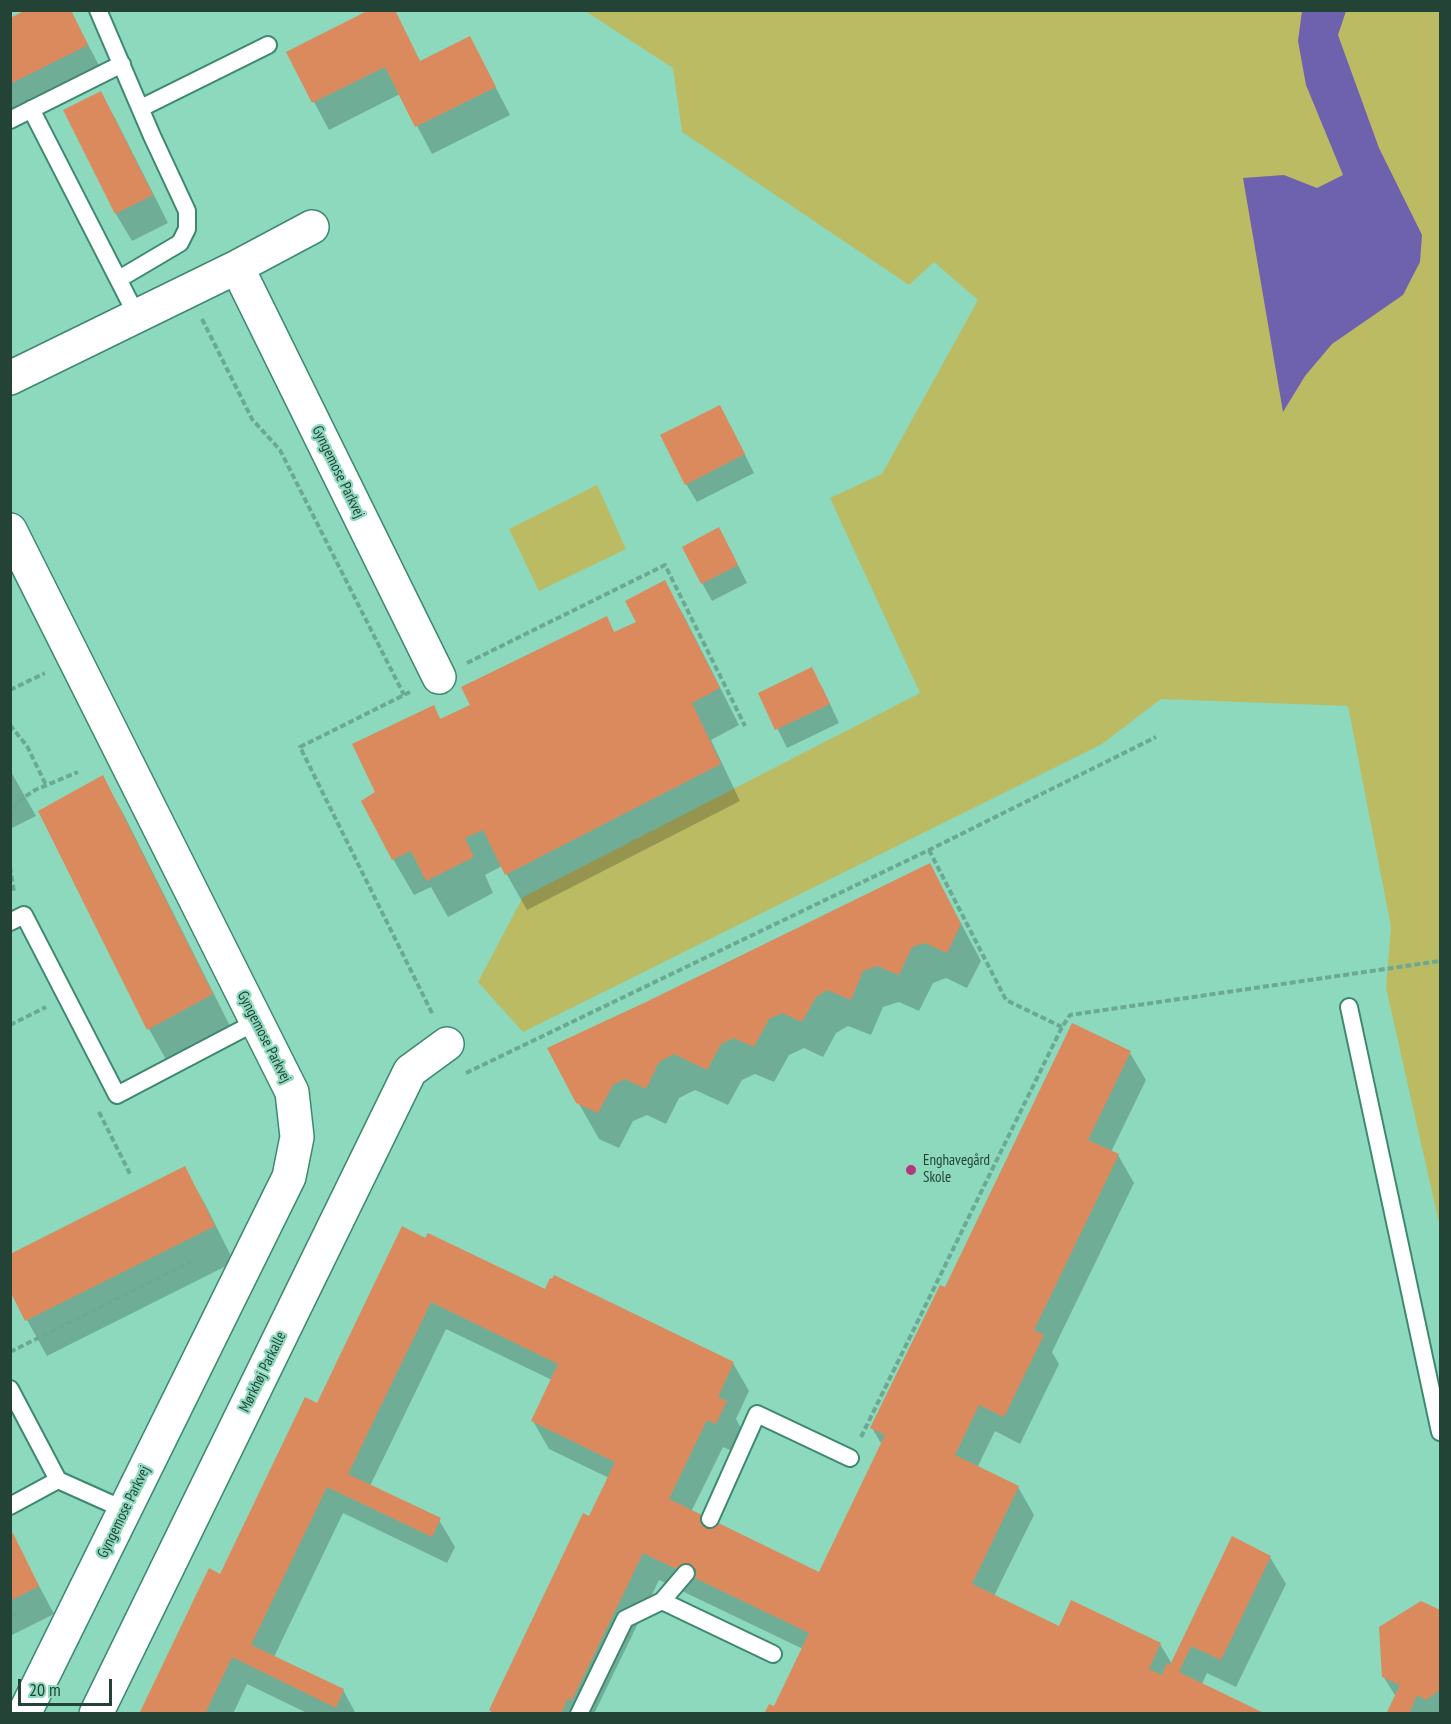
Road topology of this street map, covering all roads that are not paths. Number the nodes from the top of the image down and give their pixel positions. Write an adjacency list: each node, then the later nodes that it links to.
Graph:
1 (98, 10): 3 (lane)
2 (268, 45): 4 (lane)
3 (122, 64): 4 (lane); 5 (lane)
4 (141, 108): 9 (lane)
5 (31, 109): 6 (lane); 9 (lane)
6 (10, 120)
7 (312, 227): 8 (street)
8 (237, 267): 10 (street); 13 (street, Gyngemose Parkvej)
9 (119, 279): 10 (lane)
10 (137, 316): 11 (street)
11 (10, 378)
12 (10, 530): 16 (street, Gyngemose Parkvej)
13 (439, 677)
14 (10, 922): 16 (lane)
15 (1349, 1006): 19 (lane)
16 (256, 1022): 23 (street, Gyngemose Parkvej)
17 (447, 1044): 29 (street, Mørkhøj Parkalle)
18 (10, 1389): 21 (lane)
19 (1440, 1432)
20 (850, 1458): 24 (lane)
21 (58, 1480): 22 (lane); 23 (lane)
22 (10, 1506)
23 (125, 1510): 28 (street, Gyngemose Parkvej)
24 (710, 1519)
25 (686, 1573): 26 (lane)
26 (662, 1601): 27 (lane); 30 (lane)
27 (773, 1654)
28 (24, 1713)
29 (96, 1713)
30 (579, 1713)

